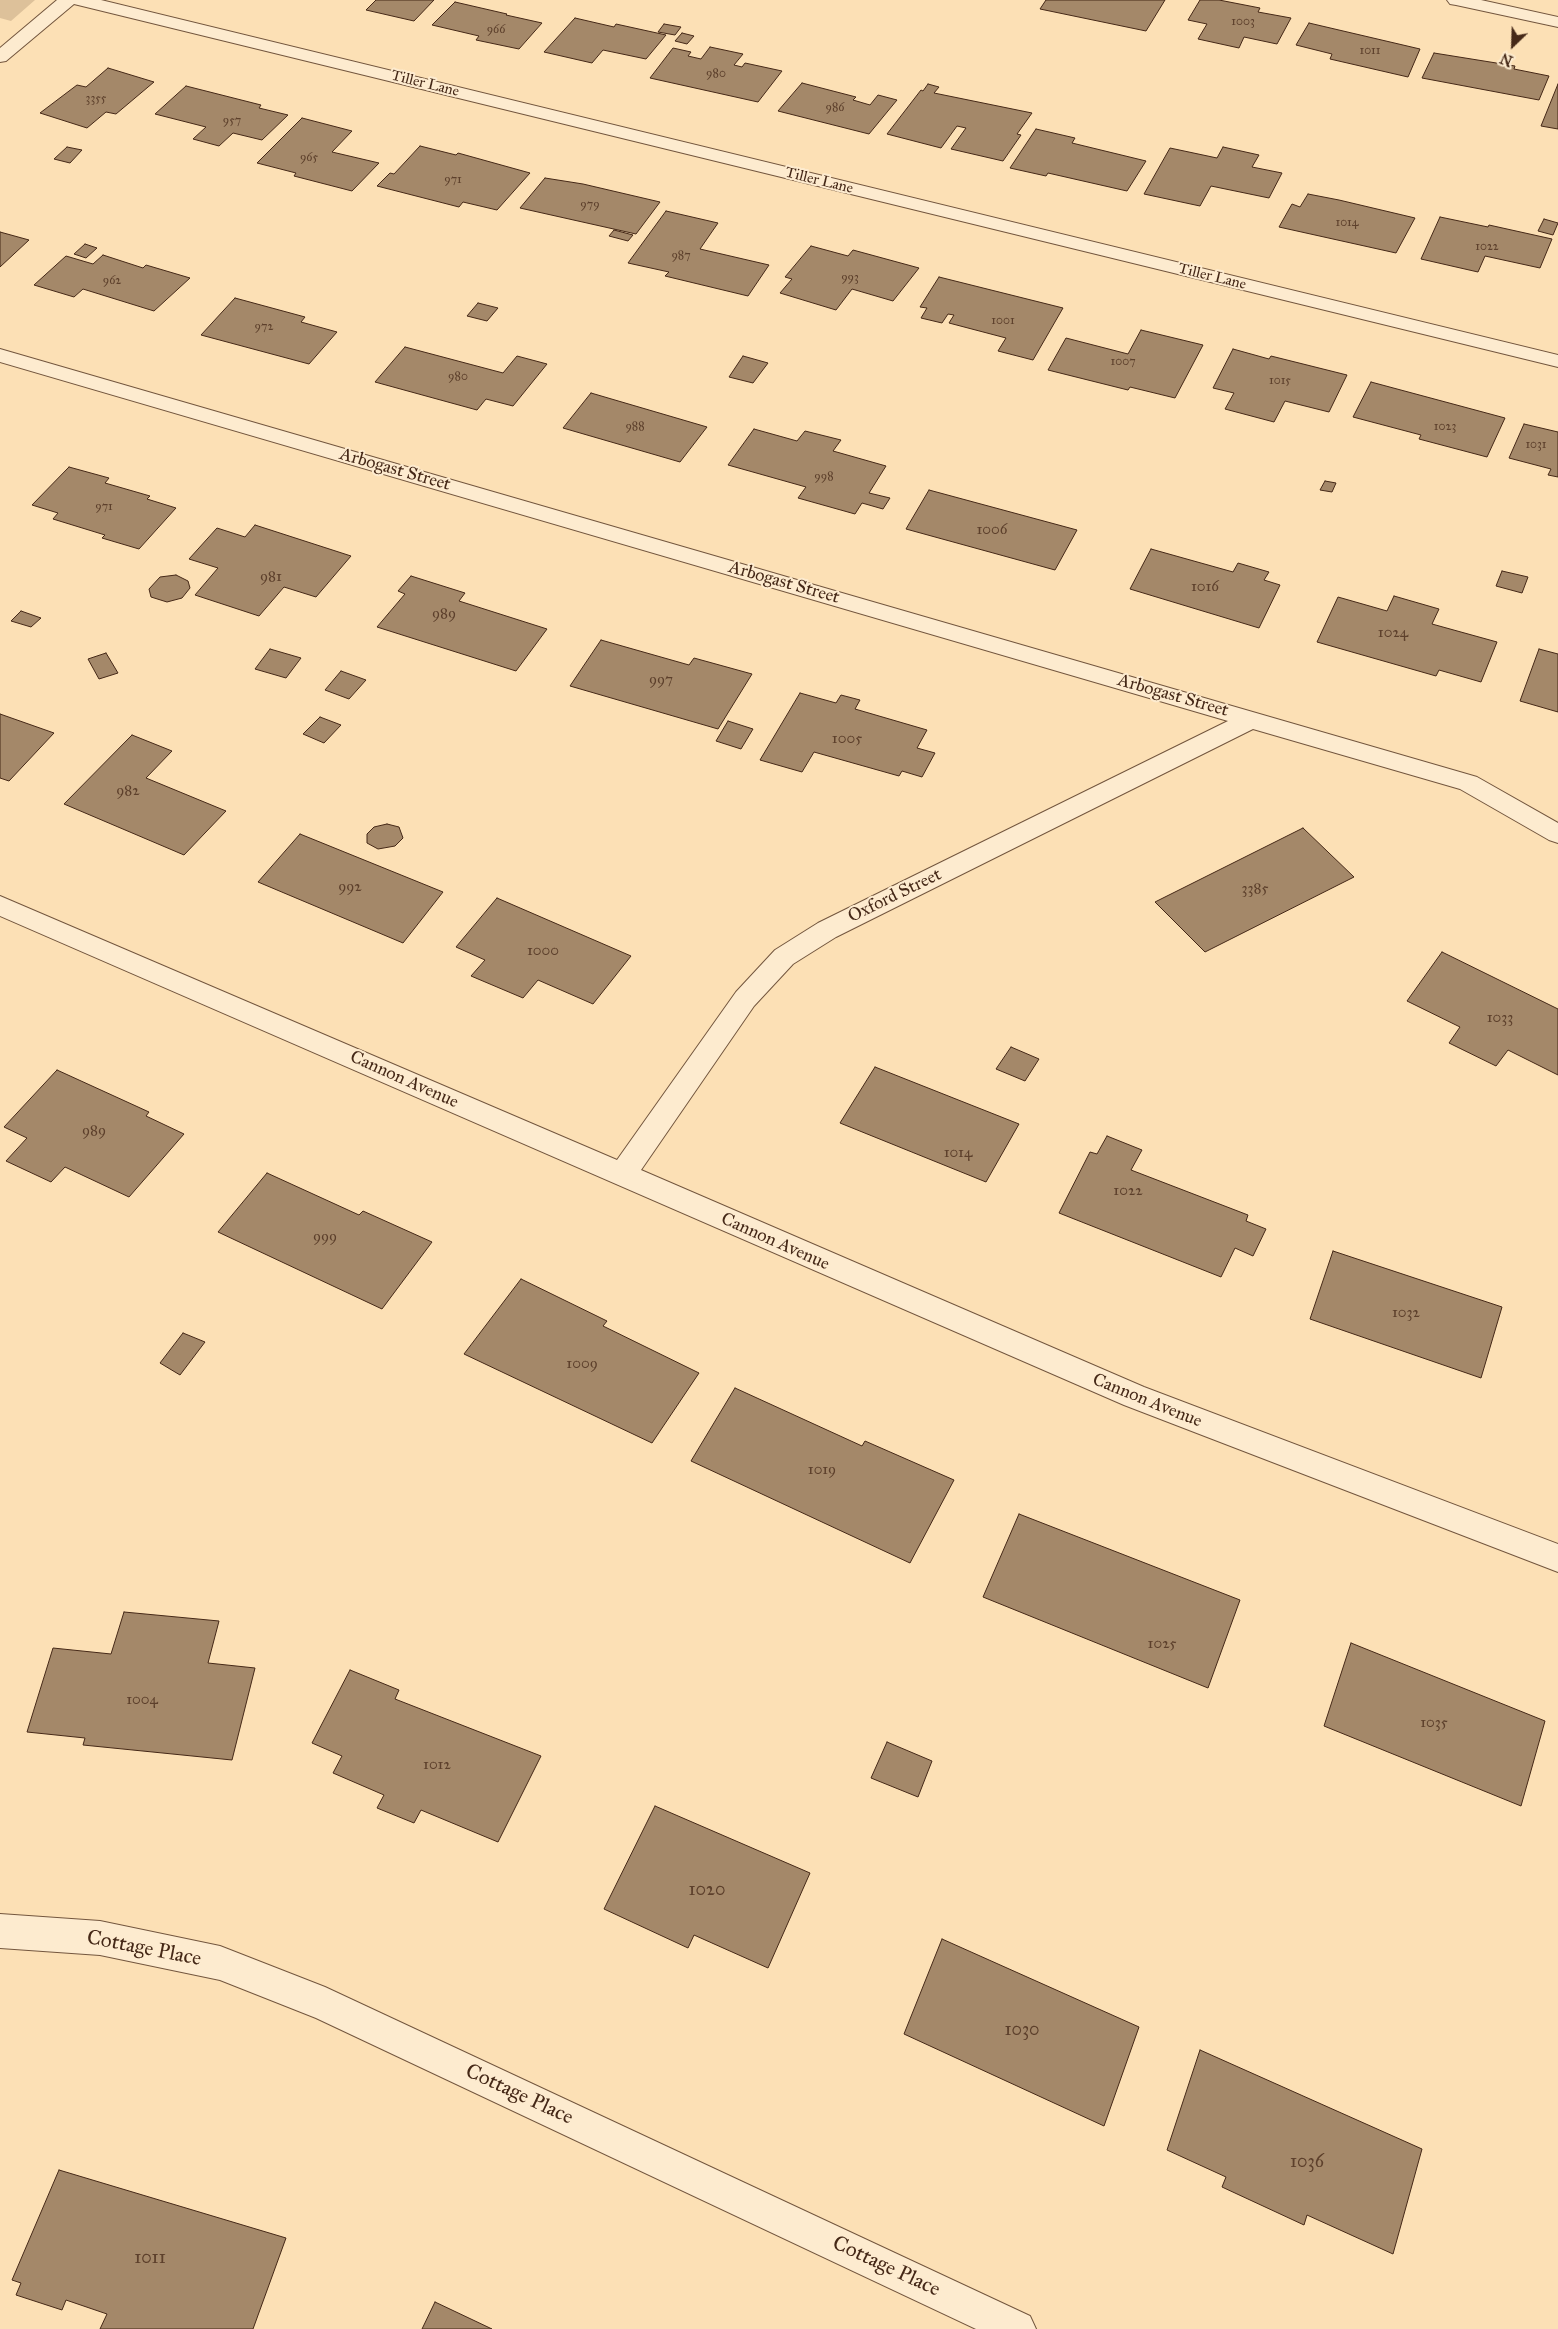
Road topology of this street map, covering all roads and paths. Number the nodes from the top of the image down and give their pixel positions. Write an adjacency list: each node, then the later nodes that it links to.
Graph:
1 (68, 0): 5 (street)
2 (79, 0): 7 (street, Tiller Lane)
3 (1456, 0): 4 (street)
4 (1558, 22)
5 (0, 57)
6 (0, 355): 8 (street, Arbogast Street)
7 (1558, 361)
8 (1253, 719): 9 (street, Arbogast Street); 11 (street, Oxford Street)
9 (1558, 834)
10 (0, 905): 11 (street, Cannon Avenue)
11 (622, 1175): 12 (street, Cannon Avenue)
12 (1558, 1558)
13 (0, 1931): 14 (street, Cottage Place)
14 (1017, 2329)

